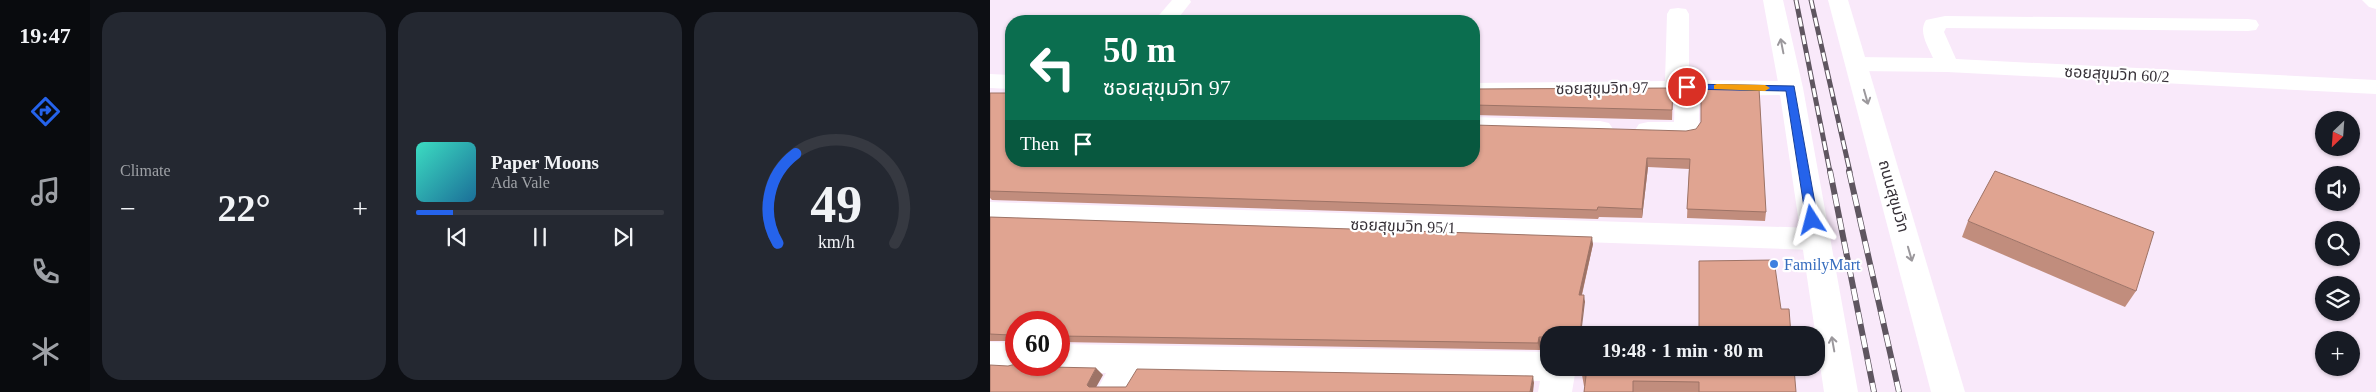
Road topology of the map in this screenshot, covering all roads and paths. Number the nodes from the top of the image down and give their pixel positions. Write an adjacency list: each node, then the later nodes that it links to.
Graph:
1 (1773, 0): 15 (street, one-way to 1)
2 (1838, 0): 9 (street, ถนนสุขุมวิท)
3 (2372, 0): 5 (street)
4 (1181, 2): 7 (street)
5 (2376, 3)
6 (1678, 14): 13 (street)
7 (1170, 15)
8 (2248, 25): 10 (street)
9 (1857, 64): 10 (street, ซอยสุขุมวิท 60/2); 29 (street, ถนนสุขุมวิท, one-way to 29)
10 (1947, 65): 14 (street, ซอยสุขุมวิท 60/2)
11 (990, 81): 12 (street)
12 (1005, 82)
13 (1682, 87): 15 (street, ซอยสุขุมวิท 97); 16 (street, ซอยสุขุมวิท 97); 17 (street)
14 (2376, 87)
15 (1791, 88): 19 (street)
16 (1480, 90)
17 (1480, 125)
18 (990, 212): 19 (street, ซอยสุขุมวิท 95/1)
19 (1815, 239): 28 (street, one-way to 19)
20 (990, 356): 21 (street)
21 (1005, 357)
22 (1070, 358): 23 (street)
23 (1133, 360): 24 (street); 26 (street)
24 (1540, 366)
25 (1557, 376): 27 (street)
26 (1113, 392)
27 (1555, 392)
28 (1841, 392)
29 (1948, 392)

